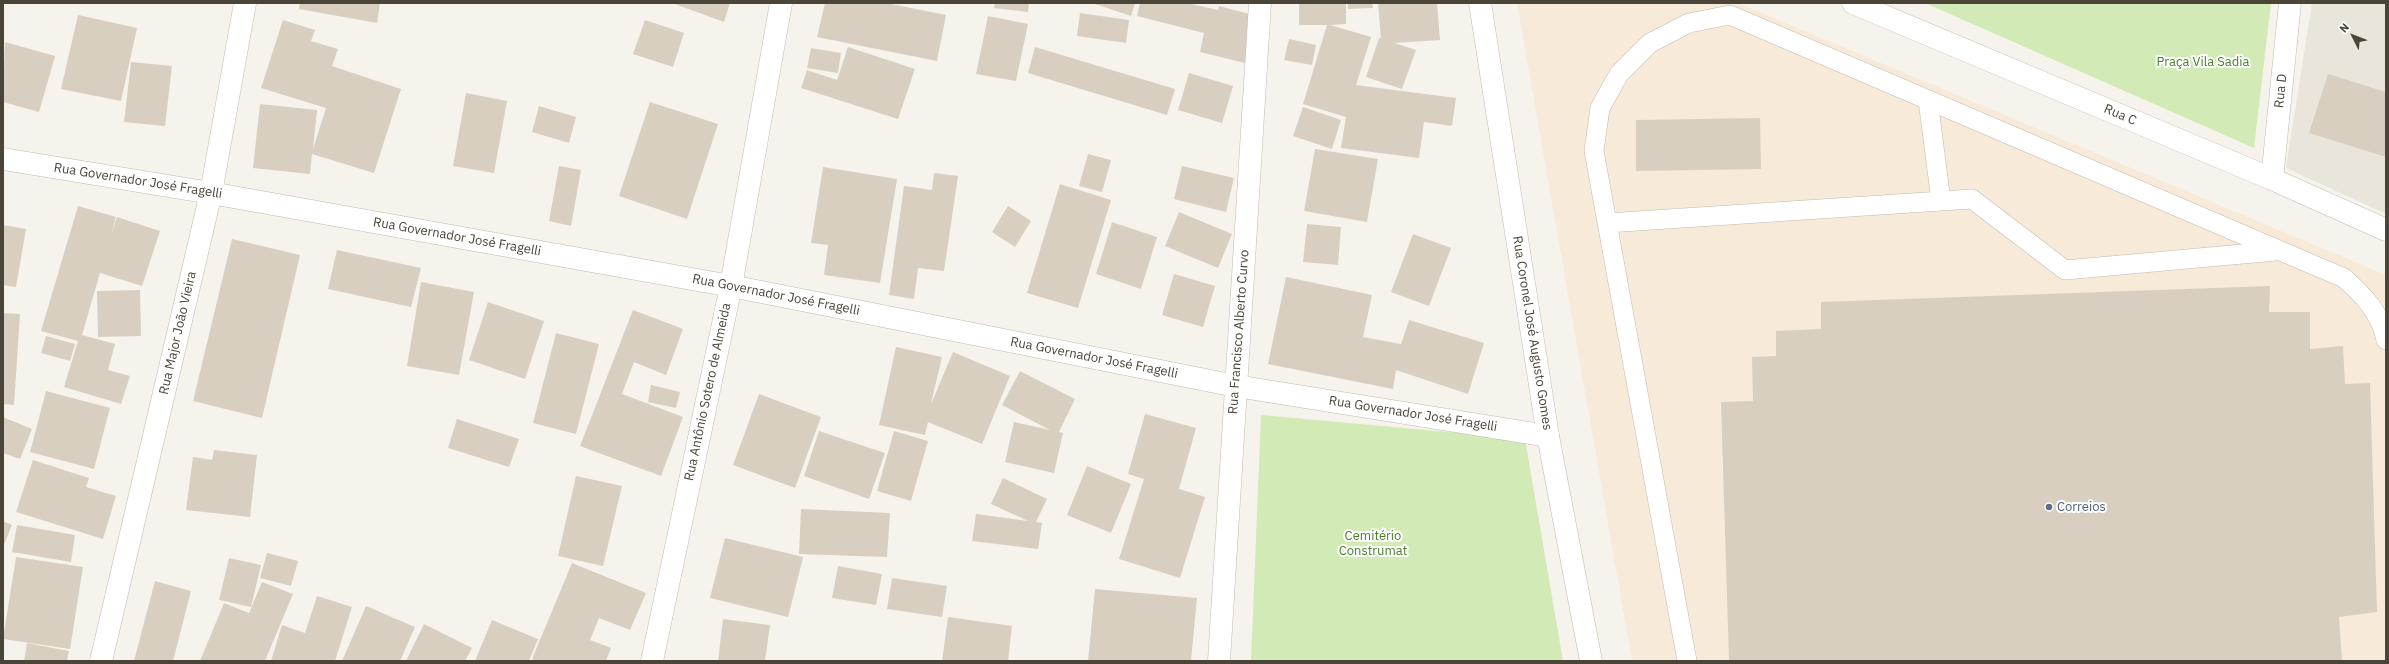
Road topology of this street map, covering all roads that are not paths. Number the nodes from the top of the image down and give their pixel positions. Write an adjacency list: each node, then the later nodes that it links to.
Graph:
1 (245, 3): 10 (street, Rua Major João Vieira)
2 (781, 3): 15 (street, Rua Antônio Sotero de Almeida)
3 (1260, 3): 17 (street, Rua Francisco Alberto Curvo)
4 (1480, 3): 18 (street, Rua Coronel José Augusto Gomes)
5 (1853, 3): 9 (street, Rua C)
6 (2290, 3): 9 (street, Rua D)
7 (1928, 100): 11 (lane); 12 (lane); 14 (lane)
8 (3, 159): 10 (street, Rua Governador José Fragelli)
9 (2272, 178): 13 (street, Rua C)
10 (211, 193): 15 (street, Rua Governador José Fragelli); 19 (street, Rua Major João Vieira)
11 (1940, 201): 12 (lane); 14 (lane)
12 (1607, 223): 23 (lane)
13 (2386, 230)
14 (2280, 250): 16 (lane)
15 (731, 286): 17 (street, Rua Governador José Fragelli); 20 (street, Rua Antônio Sotero de Almeida)
16 (2386, 340)
17 (1236, 386): 18 (street, Rua Governador José Fragelli); 21 (street, Rua Francisco Alberto Curvo)
18 (1548, 436): 22 (street, Rua Coronel José Augusto Gomes)
19 (101, 661)
20 (652, 661)
21 (1219, 661)
22 (1591, 661)
23 (1687, 661)

